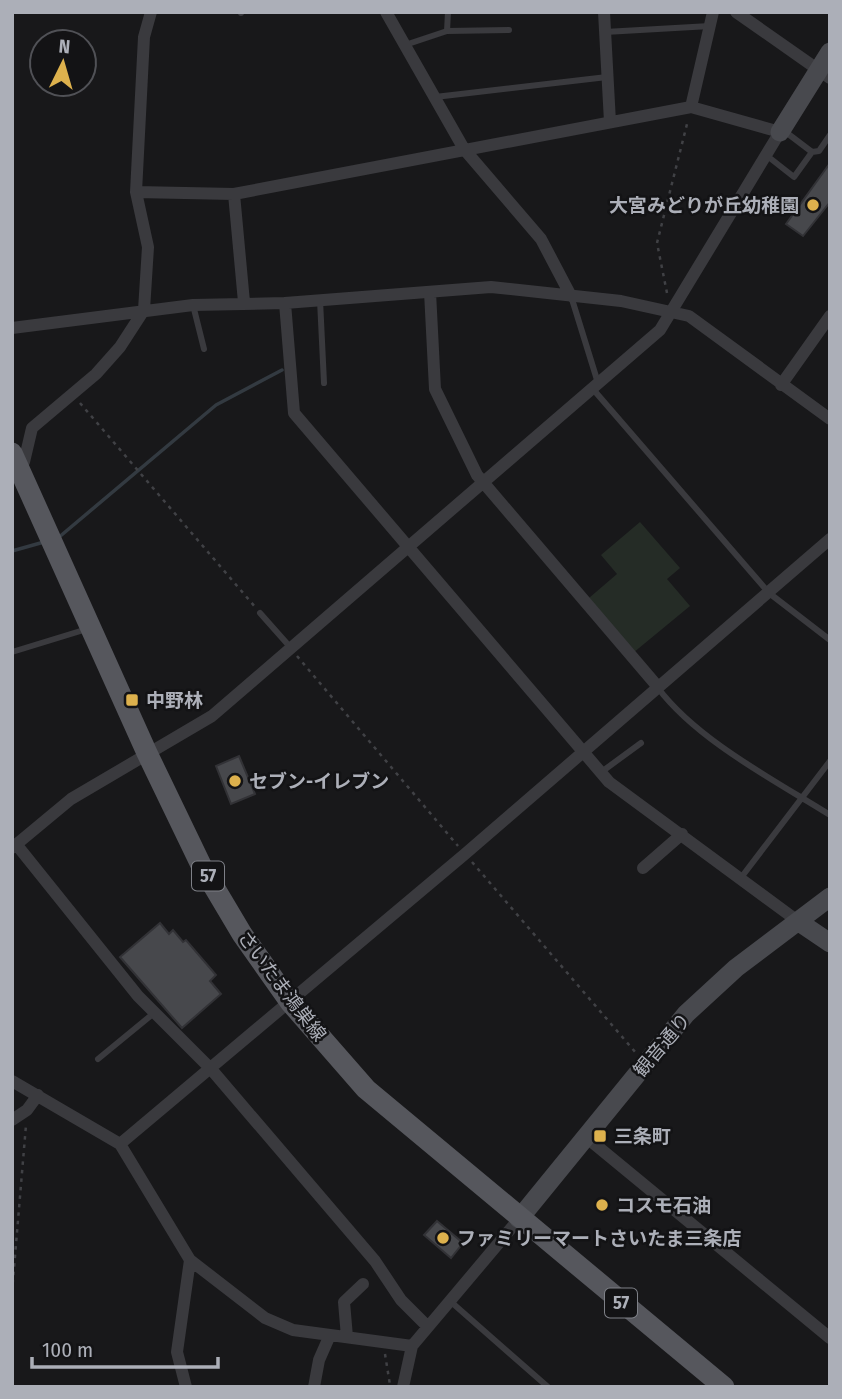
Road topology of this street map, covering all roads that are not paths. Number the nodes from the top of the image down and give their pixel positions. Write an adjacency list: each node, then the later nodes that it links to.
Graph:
1 (151, 12): 23 (street)
2 (386, 12): 11 (street)
3 (448, 12): 9 (lane)
4 (604, 12): 10 (street)
5 (713, 12): 7 (street)
6 (736, 12): 13 (street)
7 (710, 26): 10 (lane); 16 (street)
8 (509, 30): 9 (lane)
9 (447, 31): 11 (lane)
10 (605, 32): 14 (street)
11 (405, 45): 15 (street)
12 (830, 52): 13 (street)
13 (824, 74): 18 (street)
14 (607, 77): 15 (lane); 17 (street)
15 (433, 98): 20 (street)
16 (691, 107): 17 (street); 18 (street)
17 (610, 122): 20 (street)
18 (781, 130): 21 (lane); 22 (street)
19 (830, 135): 21 (lane)
20 (464, 149): 24 (street); 26 (street)
21 (812, 152): 22 (lane)
22 (766, 155): 31 (street)
23 (136, 192): 24 (street); 32 (street)
24 (234, 194): 28 (street)
25 (430, 292): 26 (street); 27 (street); 41 (street)
26 (571, 296): 31 (street); 38 (lane)
27 (320, 300): 29 (street); 36 (lane)
28 (244, 302): 29 (street); 30 (street)
29 (285, 303): 43 (street)
30 (193, 305): 32 (street); 35 (lane)
31 (675, 306): 37 (street); 38 (street)
32 (144, 310): 34 (street); 40 (street)
33 (830, 316): 37 (street)
34 (12, 328)
35 (204, 349)
36 (324, 383)
37 (781, 385): 39 (street)
38 (595, 386): 41 (street); 44 (lane)
39 (830, 419)
40 (14, 464): 46 (main road, さいたま鴻巣線 / 57)
41 (483, 482): 43 (street); 50 (street)
42 (830, 538): 44 (street)
43 (408, 547): 48 (street); 53 (street)
44 (769, 593): 47 (lane); 50 (street)
45 (260, 613): 48 (lane)
46 (91, 628): 49 (lane); 52 (main road, さいたま鴻巣線 / 57)
47 (830, 640)
48 (290, 648): 52 (street)
49 (12, 652)
50 (657, 687): 53 (street); 56 (lane)
51 (641, 743): 55 (lane)
52 (147, 752): 59 (street); 65 (main road, さいたま鴻巣線 / 57)
53 (582, 753): 55 (street); 65 (street)
54 (830, 761): 56 (lane)
55 (600, 773): 58 (street)
56 (800, 796): 57 (lane); 61 (lane)
57 (830, 815)
58 (682, 834): 60 (street); 61 (street)
59 (14, 846): 66 (street)
60 (643, 867)
61 (739, 880): 63 (street)
62 (830, 897): 63 (street, 観音通り)
63 (799, 922): 64 (street); 72 (street, 観音通り)
64 (830, 943)
65 (290, 1002): 68 (street); 74 (main road, さいたま鴻巣線 / 57)
66 (154, 1013): 67 (lane); 68 (street)
67 (97, 1059)
68 (211, 1069): 73 (street); 78 (street)
69 (12, 1081): 70 (street)
70 (38, 1095): 71 (street); 73 (street)
71 (12, 1120)
72 (586, 1137): 74 (street, 観音通り); 81 (street)
73 (120, 1144): 75 (street)
74 (519, 1219): 77 (street); 87 (main road, さいたま鴻巣線 / 57)
75 (190, 1260): 79 (street); 83 (street)
76 (363, 1284): 80 (street)
77 (450, 1301): 78 (street); 86 (lane)
78 (428, 1327): 82 (street)
79 (330, 1335): 80 (street); 84 (street)
80 (347, 1337): 82 (street)
81 (830, 1338)
82 (412, 1346): 85 (street)
83 (186, 1387)
84 (314, 1387)
85 (404, 1387)
86 (548, 1387)
87 (724, 1387)

